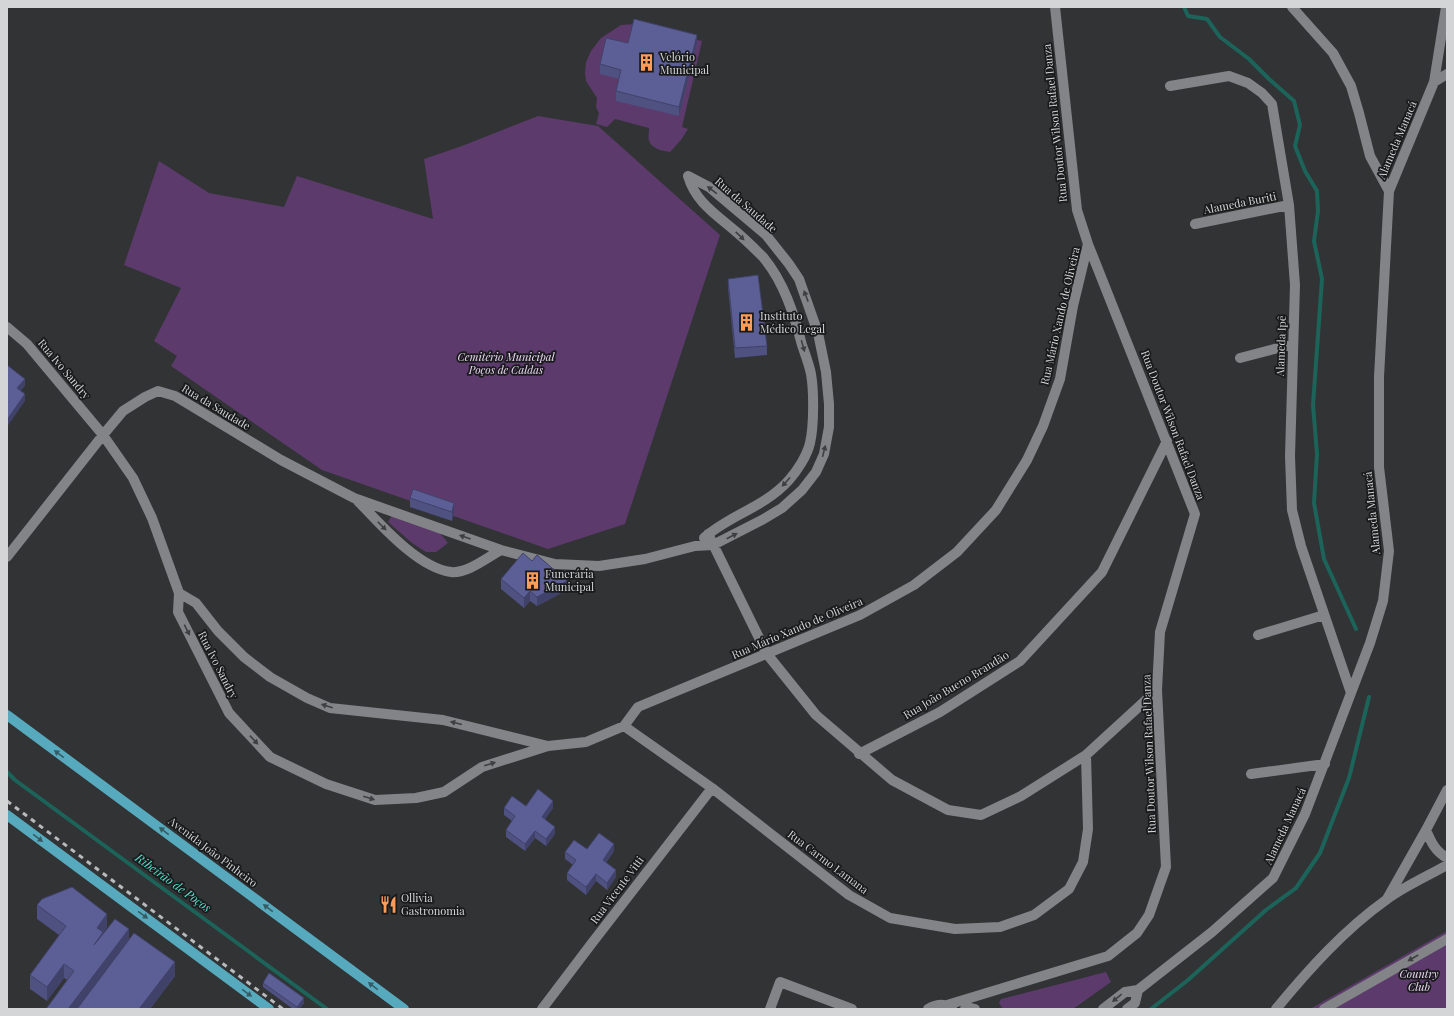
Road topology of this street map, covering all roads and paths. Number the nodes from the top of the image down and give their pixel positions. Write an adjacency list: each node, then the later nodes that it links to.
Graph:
1 (1055, 7): 10 (street, Rua Doutor Wilson Rafael Danza)
2 (1292, 7): 7 (street)
3 (1446, 7): 5 (street, Alameda Manacá)
4 (1447, 74): 5 (street)
5 (1434, 82): 7 (street, Alameda Manacá)
6 (1170, 86): 8 (street, Alameda Ipê)
7 (1389, 191): 27 (street, Alameda Manacá)
8 (1289, 205): 9 (street, Alameda Buriti); 12 (street, Alameda Ipê)
9 (1195, 224)
10 (1088, 244): 15 (street, Rua Doutor Wilson Rafael Danza); 25 (street, Rua Mário Xando de Oliveira)
11 (7, 327): 14 (street, Rua Ivo Sandry)
12 (1293, 344): 13 (street); 23 (street, Alameda Ipê)
13 (1240, 358)
14 (103, 435): 16 (street, Rua da Saudade); 21 (street, Rua da Saudade); 22 (street, Rua Ivo Sandry)
15 (1167, 441): 26 (street, Rua Doutor Wilson Rafael Danza); 31 (street, Rua João Bueno Brandão)
16 (354, 498): 20 (street, Rua da Saudade, one-way to 16); 20 (street, Rua da Saudade, one-way to 20)
17 (708, 534): 18 (street); 18 (street, Rua da Saudade, one-way to 17); 19 (street, Rua da Saudade)
18 (713, 544): 19 (street, Rua da Saudade); 25 (street)
19 (695, 546): 20 (street, Rua da Saudade)
20 (501, 550)
21 (7, 557)
22 (179, 593): 30 (street, one-way to 22); 30 (street, Rua Ivo Sandry, one-way to 30)
23 (1324, 615): 24 (street); 27 (street, Alameda Ipê)
24 (1258, 635)
25 (767, 654): 29 (street, Rua Mário Xando de Oliveira); 31 (street)
26 (1157, 690): 32 (street); 44 (street, Rua Doutor Wilson Rafael Danza)
27 (1351, 693): 33 (street, Alameda Manacá)
28 (7, 715): 47 (main road, Avenida João Pinheiro, one-way to 28)
29 (624, 726): 30 (street); 35 (street, Rua Carmo Lamana)
30 (548, 746)
31 (859, 754): 32 (street)
32 (1086, 755): 35 (street, Rua Carmo Lamana)
33 (1325, 764): 34 (street); 43 (street, Alameda Manacá)
34 (1251, 774)
35 (712, 788): 48 (street, Rua Vicente Vitti)
36 (1447, 790): 38 (street)
37 (7, 815): 46 (main road, one-way to 46)
38 (1426, 830): 39 (street); 41 (street)
39 (1447, 858)
40 (1447, 865): 41 (street)
41 (1387, 899): 56 (street)
42 (1447, 939): 45 (street, one-way to 45)
43 (1138, 990): 54 (street, Alameda Manacá, one-way to 54); 55 (street, Alameda Manacá)
44 (951, 1007): 51 (street, Rua Doutor Wilson Rafael Danza)
45 (1327, 1007): 57 (street)
46 (269, 1009)
47 (404, 1009)
48 (542, 1009)
49 (770, 1009): 50 (street)
50 (852, 1009)
51 (928, 1009)
52 (965, 1009): 53 (street)
53 (975, 1009)
54 (1103, 1009)
55 (1127, 1009)
56 (1276, 1009)
57 (1342, 1009)

